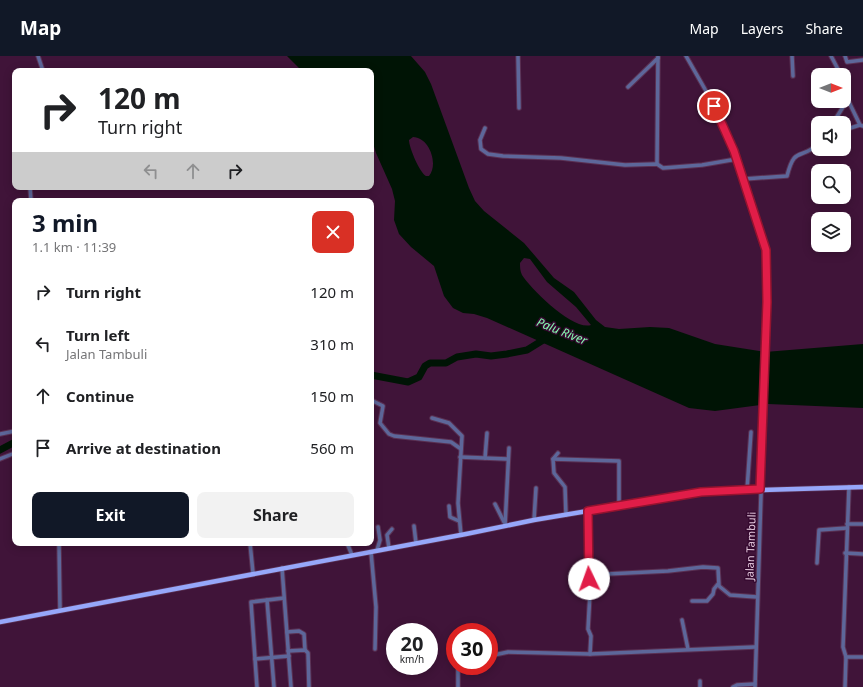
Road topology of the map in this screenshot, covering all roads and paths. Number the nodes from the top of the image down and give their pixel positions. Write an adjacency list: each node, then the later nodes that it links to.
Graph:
1 (38, 56): 9 (street)
2 (518, 56): 14 (street)
3 (686, 56): 19 (street, Jalan Tambuli)
4 (792, 56): 11 (street)
5 (831, 56): 10 (street)
6 (845, 56): 8 (street)
7 (658, 57): 12 (street); 20 (street)
8 (863, 60)
9 (42, 68)
10 (837, 68)
11 (793, 76)
12 (628, 87)
13 (851, 105): 15 (street)
14 (519, 108)
15 (862, 126): 17 (street)
16 (485, 128): 20 (street)
17 (851, 128)
18 (811, 148): 21 (street)
19 (737, 159): 20 (street); 21 (street, Jalan Tambuli)
20 (658, 164)
21 (744, 179): 40 (street, Jalan Tambuli)
22 (374, 402): 29 (street)
23 (432, 418): 29 (street)
24 (12, 432): 26 (street)
25 (751, 432): 41 (street)
26 (0, 434)
27 (487, 434): 33 (street)
28 (508, 448): 35 (street)
29 (461, 449): 32 (street)
30 (12, 454): 34 (street)
31 (558, 454): 36 (street)
32 (460, 457): 33 (street); 48 (street)
33 (486, 458): 35 (street)
34 (0, 459)
35 (507, 459): 50 (street)
36 (553, 459): 44 (street); 46 (street)
37 (863, 487): 39 (main road)
38 (536, 488): 47 (street)
39 (849, 488): 40 (main road); 52 (street)
40 (760, 489): 41 (main road); 71 (street, Jalan Tambuli)
41 (747, 490): 44 (main road)
42 (494, 504): 50 (street)
43 (449, 506): 48 (street)
44 (620, 506): 45 (main road)
45 (588, 511): 46 (main road); 67 (street)
46 (566, 515): 47 (main road)
47 (534, 520): 50 (main road)
48 (460, 522): 55 (street)
49 (863, 524): 52 (street)
50 (505, 525): 55 (main road)
51 (414, 526): 56 (street)
52 (847, 526): 63 (street); 66 (street)
53 (378, 527): 61 (street)
54 (392, 529): 60 (street)
55 (461, 535): 56 (main road)
56 (416, 544): 60 (main road)
57 (59, 546): 75 (street)
58 (250, 546): 69 (street)
59 (348, 546): 65 (street)
60 (389, 548): 61 (main road)
61 (377, 550): 62 (main road)
62 (371, 552): 65 (main road); 80 (street)
63 (845, 553): 64 (street); 88 (street)
64 (863, 554)
65 (352, 555): 68 (main road)
66 (816, 563)
67 (588, 564): 70 (street); 85 (street)
68 (282, 568): 69 (main road); 72 (street)
69 (253, 573): 75 (main road)
70 (718, 584): 71 (street); 74 (street)
71 (757, 597): 79 (street, Jalan Tambuli)
72 (284, 598): 73 (street); 78 (street)
73 (267, 600): 87 (street); 90 (street)
74 (692, 602)
75 (60, 610): 77 (main road)
76 (682, 620): 81 (street)
77 (0, 622)
78 (287, 632): 82 (street); 83 (street)
79 (755, 648): 81 (street); 93 (street, Jalan Tambuli)
80 (375, 649)
81 (688, 649): 85 (street)
82 (305, 650): 83 (street); 97 (street)
83 (288, 651): 86 (street)
84 (498, 654): 85 (street)
85 (590, 654)
86 (289, 656): 87 (street); 96 (street)
87 (272, 657): 90 (street); 95 (street)
88 (846, 657): 89 (street); 101 (street)
89 (863, 657)
90 (255, 659): 94 (street)
91 (458, 675): 98 (street)
92 (700, 681): 99 (street)
93 (755, 685): 100 (street)
94 (257, 687)
95 (274, 687)
96 (291, 687)
97 (309, 687)
98 (458, 687)
99 (700, 687)
100 (733, 687)
101 (845, 687)

